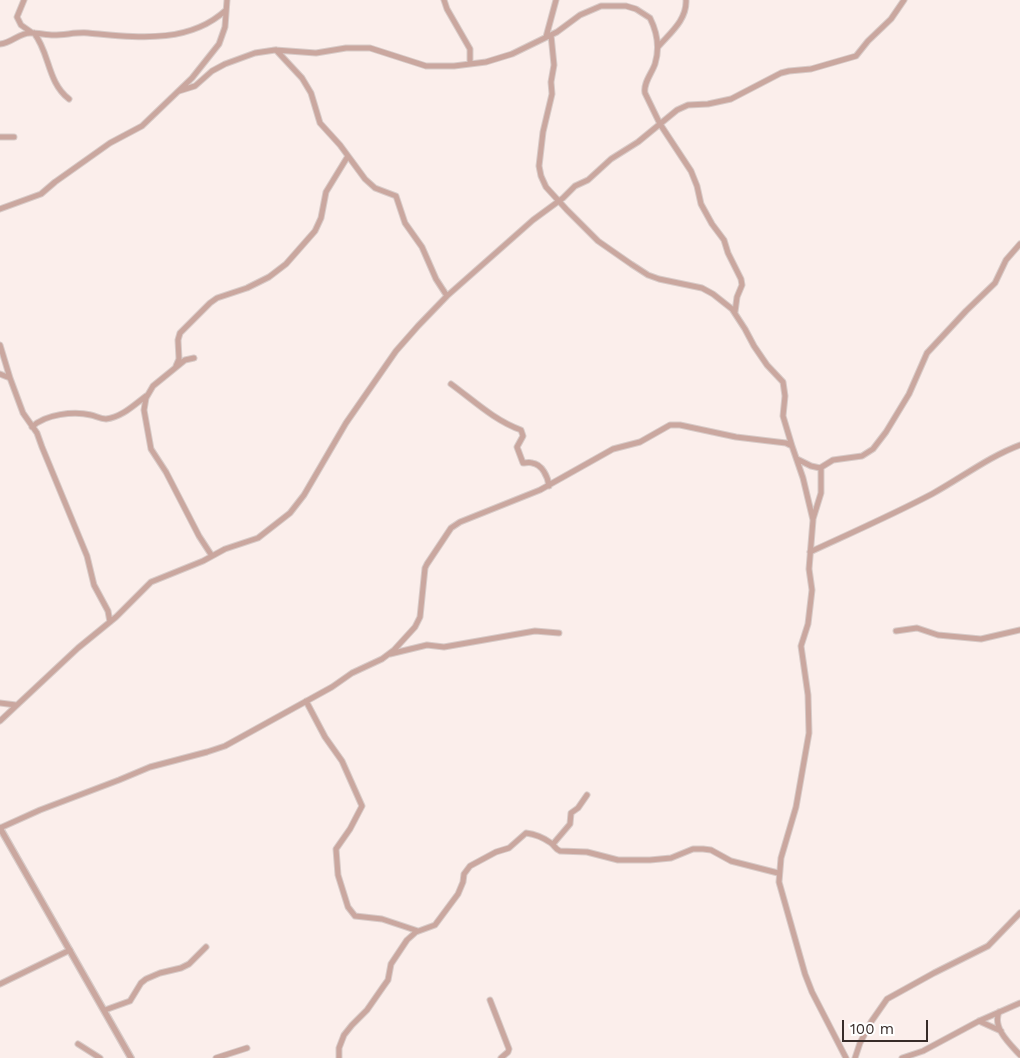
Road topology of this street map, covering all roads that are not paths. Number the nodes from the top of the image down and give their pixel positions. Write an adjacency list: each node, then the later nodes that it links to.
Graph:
1 (24, 0): 8 (street)
2 (227, 0): 7 (street)
3 (444, 0): 13 (street)
4 (556, 0): 9 (street)
5 (686, 0): 11 (street)
6 (904, 0): 16 (street)
7 (227, 10): 8 (street); 14 (street)
8 (32, 33): 10 (street); 15 (street)
9 (548, 36): 11 (street); 13 (street); 20 (street)
10 (0, 44)
11 (658, 47): 16 (street)
12 (275, 50): 13 (street); 14 (street); 19 (street)
13 (470, 64)
14 (179, 91): 21 (street)
15 (69, 99)
16 (660, 124): 20 (street); 24 (street)
17 (0, 137): 18 (street)
18 (14, 138)
19 (348, 156): 23 (street); 27 (street)
20 (559, 201): 23 (street); 24 (street)
21 (0, 209)
22 (1020, 244): 36 (street)
23 (447, 296): 40 (street)
24 (735, 312): 34 (street)
25 (0, 345): 29 (street)
26 (194, 358): 27 (street)
27 (176, 366): 31 (street)
28 (0, 374): 29 (street)
29 (10, 378): 32 (street)
30 (451, 384): 37 (street)
31 (149, 393): 32 (street); 40 (street)
32 (32, 426): 41 (street)
33 (1020, 445): 39 (street)
34 (792, 446): 35 (street); 37 (street)
35 (797, 458): 36 (street); 38 (street)
36 (821, 468): 38 (street)
37 (549, 486): 45 (street)
38 (813, 520): 39 (street)
39 (810, 552): 53 (street)
40 (212, 556): 41 (street)
41 (110, 622): 48 (street)
42 (1020, 630): 43 (street)
43 (896, 631)
44 (559, 633): 45 (street)
45 (390, 654): 46 (street)
46 (306, 701): 51 (street); 55 (street)
47 (0, 703): 48 (street)
48 (16, 705): 49 (street)
49 (0, 721)
50 (587, 795): 52 (street)
51 (1, 831): 57 (street)
52 (553, 844): 53 (street); 55 (street)
53 (778, 873): 73 (street)
54 (1020, 913): 74 (street)
55 (418, 931): 71 (street)
56 (206, 947): 61 (street)
57 (70, 950): 58 (street); 61 (street)
58 (0, 984)
59 (490, 1000): 72 (street)
60 (1020, 1003): 62 (street)
61 (105, 1010): 69 (street)
62 (999, 1012): 63 (street); 64 (street)
63 (979, 1021): 64 (street); 75 (street)
64 (1001, 1032): 67 (street)
65 (78, 1044): 68 (street)
66 (247, 1048): 70 (street)
67 (1020, 1055)
68 (100, 1058)
69 (132, 1058)
70 (216, 1058)
71 (339, 1058)
72 (501, 1058)
73 (846, 1058)
74 (855, 1058)
75 (902, 1058)

